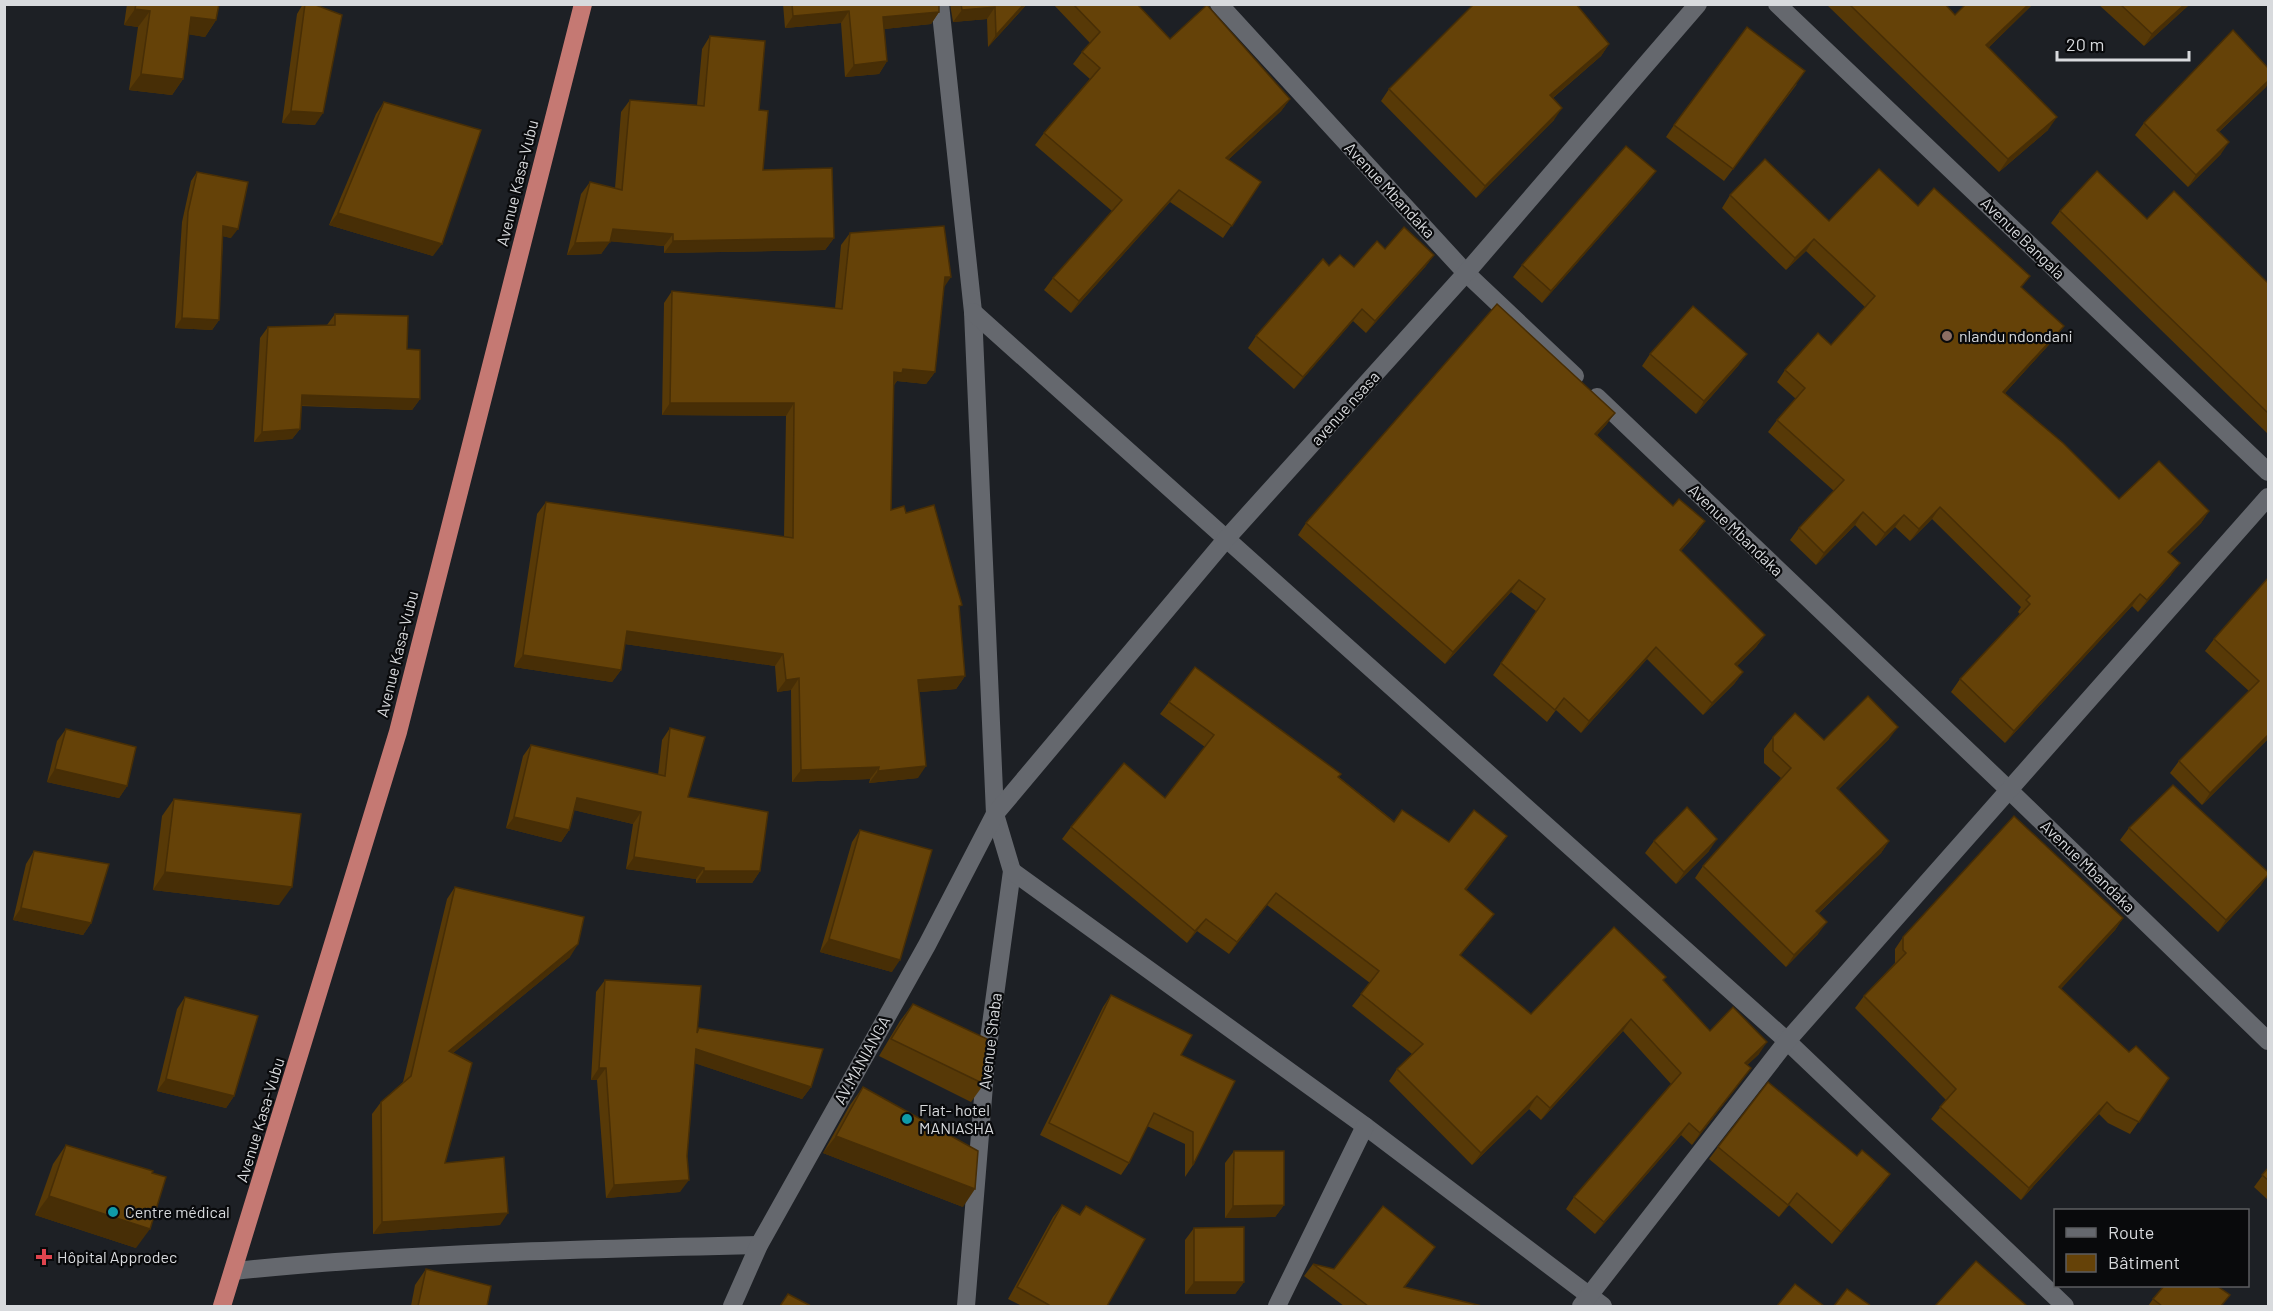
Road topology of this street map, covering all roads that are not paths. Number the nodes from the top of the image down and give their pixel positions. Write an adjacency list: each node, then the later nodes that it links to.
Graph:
1 (940, 4): 7 (street, Avenue Shaba)
2 (1220, 4): 6 (street, Avenue Mbandaka)
3 (1698, 4): 6 (street, avenue nsasa)
4 (1777, 4): 8 (street, Avenue Bangala)
5 (578, 5): 18 (highway, Avenue Kasa-Vubu)
6 (1466, 273): 10 (street, avenue nsasa); 11 (street, Avenue Mbandaka)
7 (973, 312): 10 (street); 12 (street, Avenue Shaba)
8 (2268, 472)
9 (2268, 497): 11 (street)
10 (1227, 538): 12 (street, avenue nsasa); 14 (street)
11 (2009, 790): 14 (street); 15 (street, Avenue Mbandaka)
12 (995, 814): 13 (street, Avenue Shaba); 17 (street, AV.MANIANGA)
13 (1012, 871): 16 (street); 22 (street, Avenue Shaba)
14 (1787, 1041): 19 (street); 24 (street)
15 (2268, 1041)
16 (1365, 1126): 19 (street); 23 (street)
17 (759, 1245): 18 (street); 21 (street, AV.MANIANGA)
18 (234, 1271): 20 (highway, Avenue Kasa-Vubu)
19 (1591, 1303)
20 (222, 1306)
21 (732, 1306)
22 (966, 1306)
23 (1277, 1306)
24 (2065, 1306)

